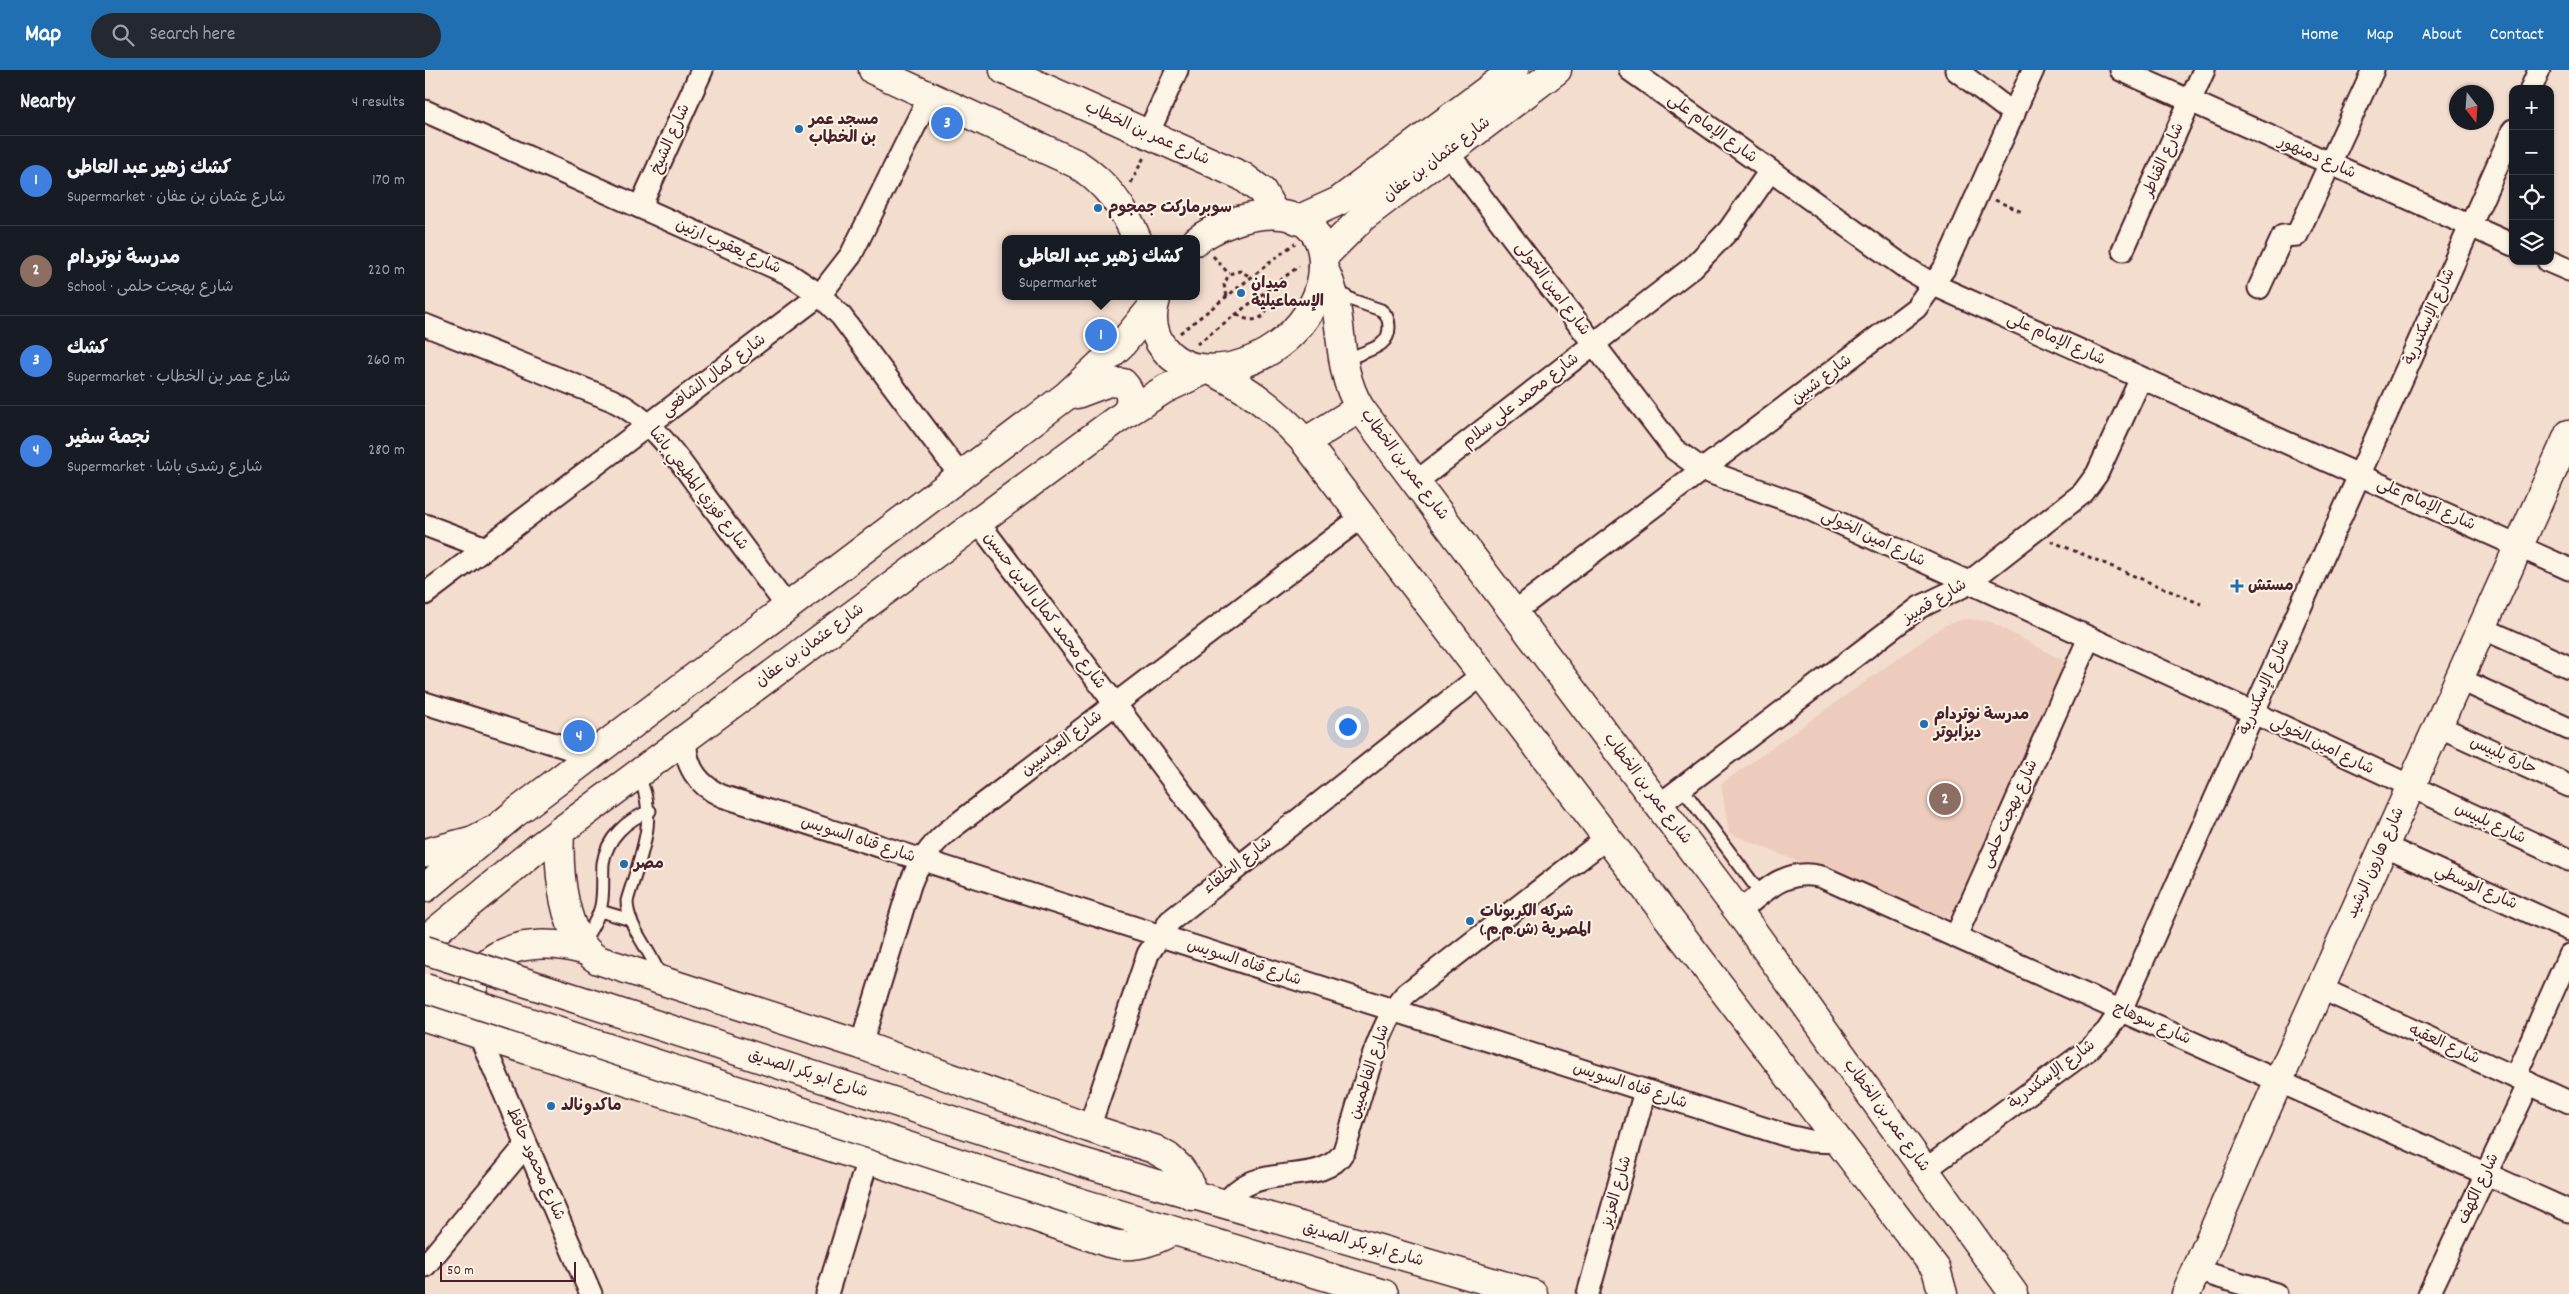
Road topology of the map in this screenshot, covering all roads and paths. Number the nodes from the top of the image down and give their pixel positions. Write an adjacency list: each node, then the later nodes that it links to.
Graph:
1 (702, 70): 26 (street, شارع الشيخ)
2 (873, 70): 15 (main road)
3 (1005, 70): 19 (main road, شارع عمر بن الخطاب)
4 (1177, 70): 19 (street)
5 (1514, 70): 32 (main road, شارع عثمان بن عفان)
6 (1557, 70): 21 (main road, شارع عثمان بن عفان)
7 (1630, 70): 23 (street, شارع الإمام على)
8 (1956, 70): 18 (street)
9 (2033, 70): 18 (street, شارع شبين)
10 (2121, 70): 16 (street, شارع دمنهور)
11 (2204, 70): 16 (street, شارع القناطر)
12 (2373, 70): 22 (street)
13 (2539, 70): 14 (street)
14 (2533, 85)
15 (929, 95): 25 (main road); 40 (street, شارع كمال الشافعى)
16 (2190, 101): 22 (street, شارع دمنهور); 33 (street, شارع القناطر)
17 (425, 111): 26 (street, شارع يعقوب ارتين)
18 (2014, 114): 24 (street, شارع شبين)
19 (1151, 135): 25 (path); 32 (main road, شارع عمر بن الخطاب)
20 (2509, 139): 28 (street, شارع الإسكندرية)
21 (1447, 152): 32 (main road, شارع عثمان بن عفان); 46 (street, شارع امين الخولى)
22 (2330, 164): 28 (street, شارع دمنهور); 38 (street)
23 (1770, 170): 37 (street, شارع الإمام على); 46 (street, شارع محمد على سلام)
24 (1978, 192): 27 (path); 37 (street, شارع شبين)
25 (1120, 204): 29 (main road)
26 (640, 207): 40 (street, شارع يعقوب ارتين)
27 (2022, 212)
28 (2470, 226): 31 (street, شارع دمنهور); 59 (street, شارع الإسكندرية)
29 (1135, 235)
30 (1200, 239): 32 (main road)
31 (2509, 243)
32 (1312, 246): 36 (path); 39 (path); 48 (main road, شارع عمر بن الخطاب); 48 (lane); 49 (main road)
33 (2123, 250)
34 (2554, 264): 35 (street)
35 (2569, 270)
36 (1251, 277): 41 (path); 41 (path)
37 (1934, 286): 50 (street, شارع الإمام على); 57 (street, شارع شبين)
38 (2259, 288)
39 (1264, 293): 44 (path); 44 (path)
40 (820, 295): 54 (street, شارع كمال الشافعى); 58 (street, شارع يعقوب ارتين)
41 (1227, 296): 47 (path)
42 (1155, 300): 51 (main road)
43 (1156, 300): 47 (main road)
44 (1237, 314): 47 (path)
45 (425, 324): 54 (street, شارع فوزي المطيعي باشا)
46 (1594, 344): 57 (street, شارع امين الخولى); 60 (street, شارع محمد على سلام)
47 (1169, 353): 49 (main road)
48 (1342, 363): 52 (main road, شارع عمر بن الخطاب)
49 (1207, 369): 53 (main road, شارع عثمان بن عفان); 56 (main road)
50 (2141, 378): 59 (street, شارع الإمام على); 64 (street, شارع قمبيز)
51 (1055, 403): 53 (main road); 58 (main road)
52 (1360, 408): 56 (main road); 60 (main road, شارع عمر بن الخطاب)
53 (1125, 414): 62 (main road, شارع عثمان بن عفان)
54 (649, 425): 66 (street, شارع كمال الشافعى); 71 (street, شارع فوزي المطيعي باشا)
55 (2569, 434): 65 (main road, شارع هارون الرشيد)
56 (1305, 442): 61 (main road)
57 (1703, 470): 68 (street, شارع امين الخولى); 72 (street, شارع شبين)
58 (960, 475): 71 (main road)
59 (2359, 476): 65 (street, شارع الإمام على); 80 (street, شارع الإسكندرية)
60 (1416, 482): 72 (main road, شارع عمر بن الخطاب)
61 (1363, 516): 76 (main road); 79 (street, شارع العباسيين)
62 (978, 522): 79 (street, شارع محمد كمال الدين حسين); 83 (main road, شارع عثمان بن عفان)
63 (425, 525): 66 (street)
64 (2032, 533): 68 (street, شارع قمبيز); 70 (path)
65 (2518, 547): 67 (street, شارع الإمام على); 73 (main road, شارع هارون الرشيد)
66 (486, 548): 69 (street, شارع كمال الشافعى)
67 (2569, 570)
68 (1968, 582): 74 (street, شارع امين الخولى); 87 (street, شارع قمبيز)
69 (425, 594)
70 (2201, 604)
71 (786, 605): 84 (main road)
72 (1514, 612): 89 (main road, شارع عمر بن الخطاب)
73 (2482, 628): 75 (street); 77 (main road, شارع هارون الرشيد)
74 (2089, 638): 80 (street, شارع امين الخولى); 106 (street, شارع بهجت حلمى)
75 (2569, 667)
76 (1483, 674): 93 (main road); 98 (street, شارع الخلفاء)
77 (2459, 680): 81 (main road, شارع هارون الرشيد); 82 (street)
78 (425, 703): 84 (street)
79 (1115, 704): 96 (street, شارع العباسيين); 98 (street, شارع محمد كمال الدين حسين)
80 (2254, 713): 88 (street, شارع امين الخولى); 115 (street, شارع الإسكندرية)
81 (2437, 726): 86 (street, حارة بلبيس); 88 (main road, شارع هارون الرشيد)
82 (2569, 729)
83 (686, 738): 85 (main road, شارع عثمان بن عفان); 96 (street, شارع قناه السويس)
84 (590, 756): 91 (main road)
85 (637, 774): 90 (lane); 92 (main road, شارع عثمان بن عفان)
86 (2569, 786)
87 (1682, 788): 89 (street, شارع قمبيز); 100 (lane)
88 (2410, 788): 94 (main road, شارع هارون الرشيد); 97 (street, شارع بلبيس)
89 (1659, 805): 102 (main road, شارع عمر بن الخطاب)
90 (650, 811): 101 (lane); 103 (lane)
91 (491, 831): 95 (main road); 99 (main road)
92 (560, 831): 107 (main road, شارع عثمان بن عفان); 108 (main road)
93 (1607, 837): 114 (street, شارع الفاطميين); 124 (main road)
94 (2384, 846): 104 (street, شارع الوسطي); 113 (main road, شارع هارون الرشيد)
95 (425, 853)
96 (922, 860): 105 (street, شارع قناه السويس); 118 (street, شارع العباسيين)
97 (2569, 860)
98 (1237, 866): 105 (street, شارع الخلفاء)
99 (425, 888)
100 (1761, 894): 102 (street, شارع سوهاج); 106 (street, شارع سوهاج)
101 (600, 911): 103 (lane); 108 (lane)
102 (1739, 912): 127 (main road, شارع عمر بن الخطاب)
103 (631, 920): 111 (lane)
104 (2569, 930)
105 (1158, 936): 114 (street, شارع قناه السويس); 123 (street, شارع الخلفاء)
106 (1956, 936): 115 (street, شارع سوهاج)
107 (425, 940)
108 (584, 948): 111 (main road); 117 (main road)
109 (425, 950): 129 (main road, شارع ابو بكر الصديق, bridge)
110 (2569, 955): 120 (street, شارع الكهف)
111 (661, 981): 118 (main road)
112 (425, 988): 132 (main road, bridge)
113 (2320, 988): 119 (main road, شارع هارون الرشيد); 120 (street, شارع العقبه)
114 (1392, 1010): 121 (street, شارع قناه السويس); 130 (street, شارع الفاطميين)
115 (2121, 1010): 119 (street, شارع سوهاج); 127 (street, شارع الإسكندرية)
116 (425, 1017): 117 (main road)
117 (479, 1034): 125 (street, شارع محمود حافظ); 126 (main road)
118 (861, 1045): 123 (main road)
119 (2279, 1080): 128 (street, شارع سوهاج); 134 (main road, شارع هارون الرشيد)
120 (2522, 1080): 122 (street, شارع العقبه); 128 (street, شارع الكهف)
121 (1645, 1090): 124 (street, شارع قناه السويس); 139 (street, شارع العزيز)
122 (2569, 1102)
123 (1089, 1128): 129 (main road)
124 (1839, 1142): 140 (main road)
125 (526, 1145): 133 (street); 135 (street, شارع محمود حافظ)
126 (869, 1159): 132 (main road); 136 (street)
127 (1925, 1170): 141 (main road, شارع عمر بن الخطاب)
128 (2486, 1173): 131 (street, شارع سوهاج); 143 (street, شارع الكهف)
129 (1192, 1196): 130 (main road, شارع ابو بكر الصديق)
130 (1225, 1205): 138 (main road, شارع ابو بكر الصديق)
131 (2569, 1210)
132 (1172, 1231): 137 (main road)
133 (425, 1266)
134 (2191, 1282): 142 (street)
135 (591, 1294)
136 (827, 1294)
137 (1384, 1294)
138 (1533, 1294)
139 (1589, 1294)
140 (1943, 1294)
141 (2014, 1294)
142 (2276, 1294)
143 (2429, 1294)

